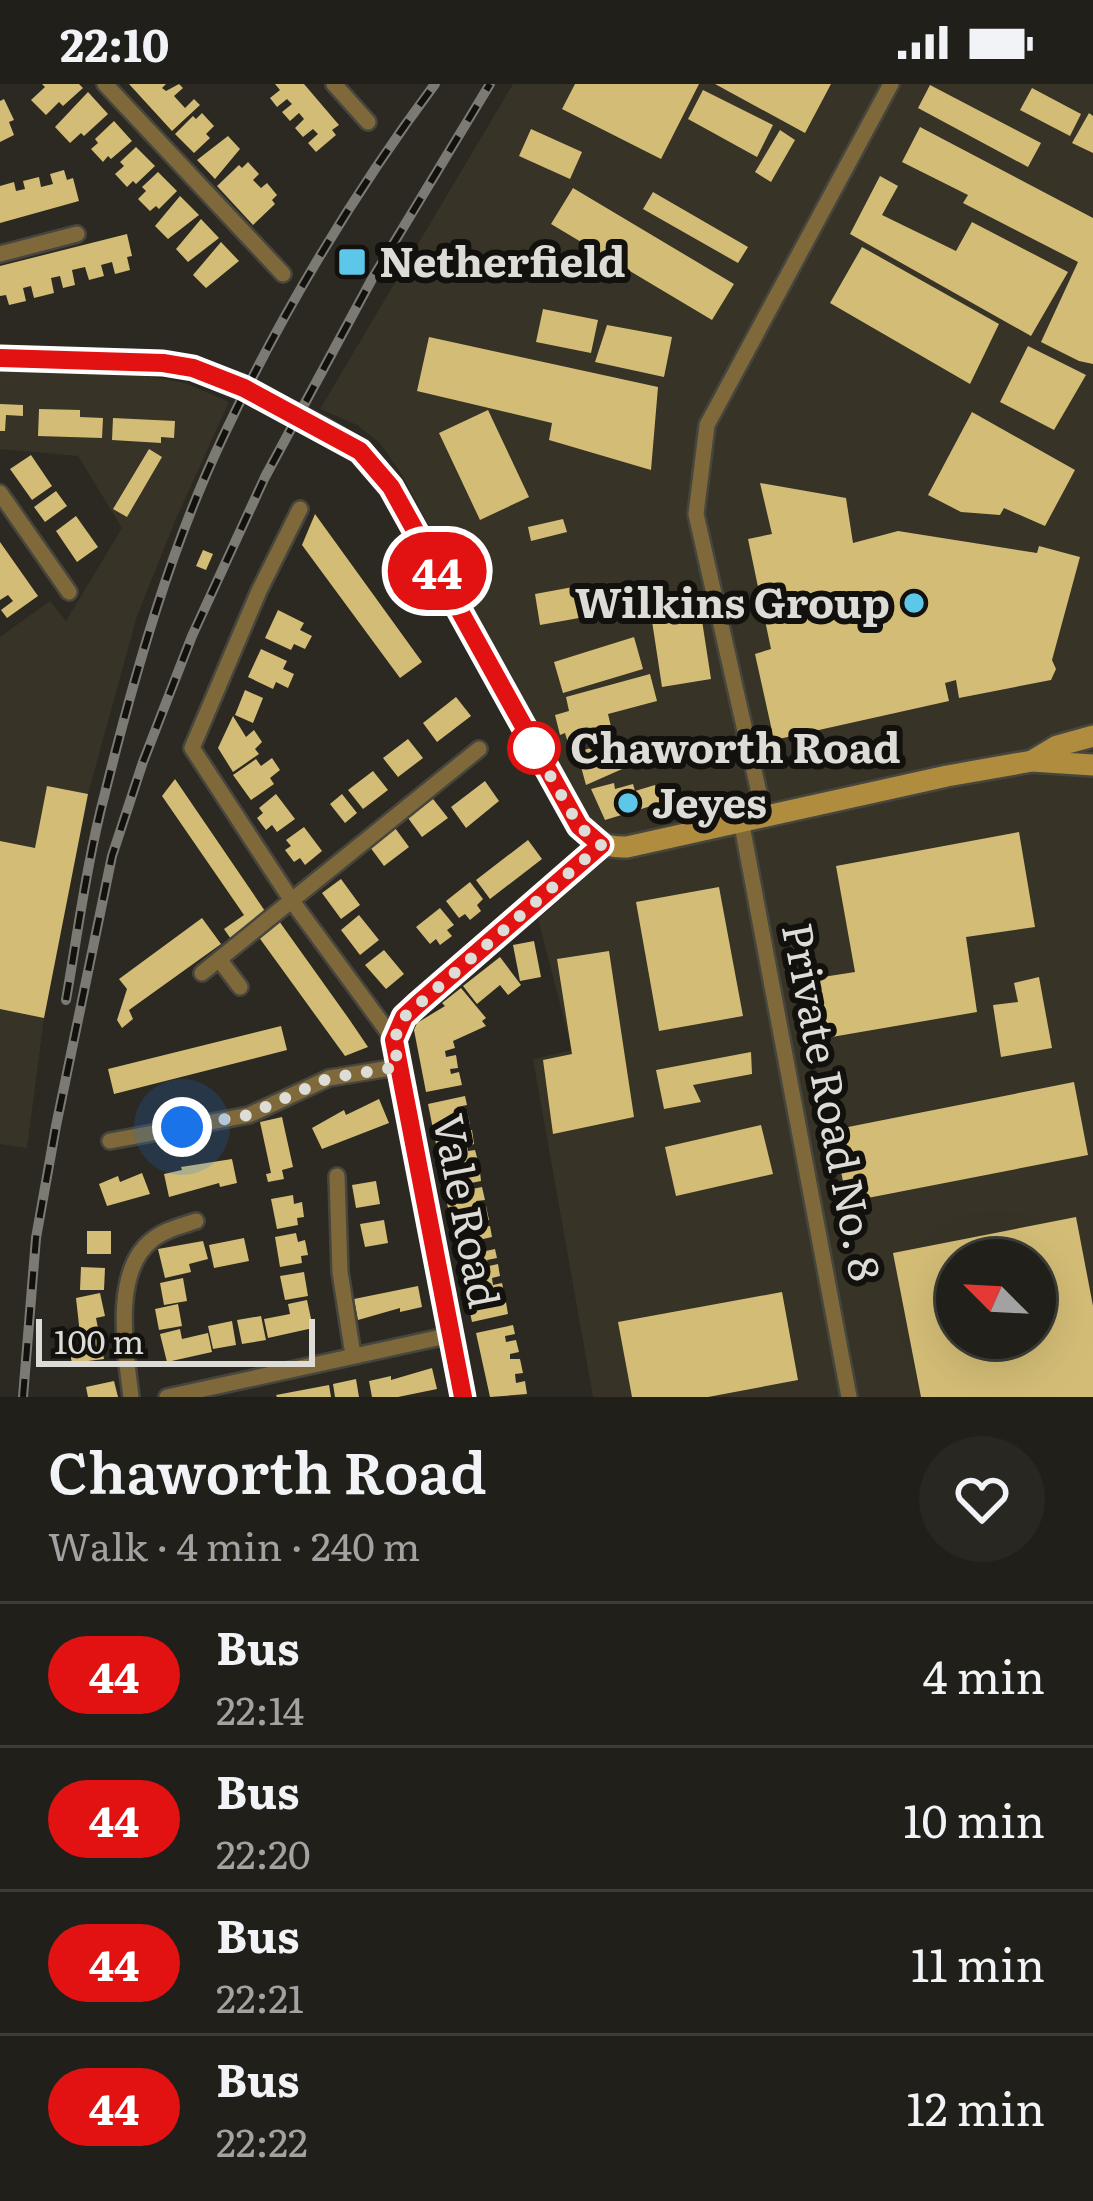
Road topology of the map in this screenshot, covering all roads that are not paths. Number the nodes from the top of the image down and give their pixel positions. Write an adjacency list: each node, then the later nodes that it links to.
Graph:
1 (105, 84): 7 (street)
2 (334, 84): 4 (street)
3 (891, 84): 16 (street, Private Road No. 8)
4 (368, 122)
5 (77, 234): 6 (street)
6 (0, 254)
7 (283, 274)
8 (0, 358): 17 (street, bridge)
9 (0, 493): 11 (street)
10 (300, 509): 18 (street)
11 (69, 592)
12 (1093, 736): 14 (street)
13 (478, 749): 18 (street)
14 (1032, 761): 15 (street); 16 (street)
15 (1093, 765)
16 (752, 818): 17 (street); 35 (street, Private Road No. 8)
17 (601, 845): 22 (street)
18 (292, 901): 19 (street); 22 (street)
19 (219, 959): 20 (street); 21 (street)
20 (202, 974)
21 (240, 987)
22 (394, 1040): 23 (street, Vale Road)
23 (398, 1067): 24 (street); 29 (street, Vale Road)
24 (138, 1136): 25 (street); 26 (street)
25 (110, 1141)
26 (142, 1155)
27 (338, 1176): 30 (street)
28 (196, 1221): 32 (street)
29 (451, 1335): 30 (street); 34 (street, Vale Road)
30 (353, 1355): 31 (street)
31 (250, 1389): 33 (street)
32 (131, 1397)
33 (166, 1397)
34 (463, 1397)
35 (849, 1397)

